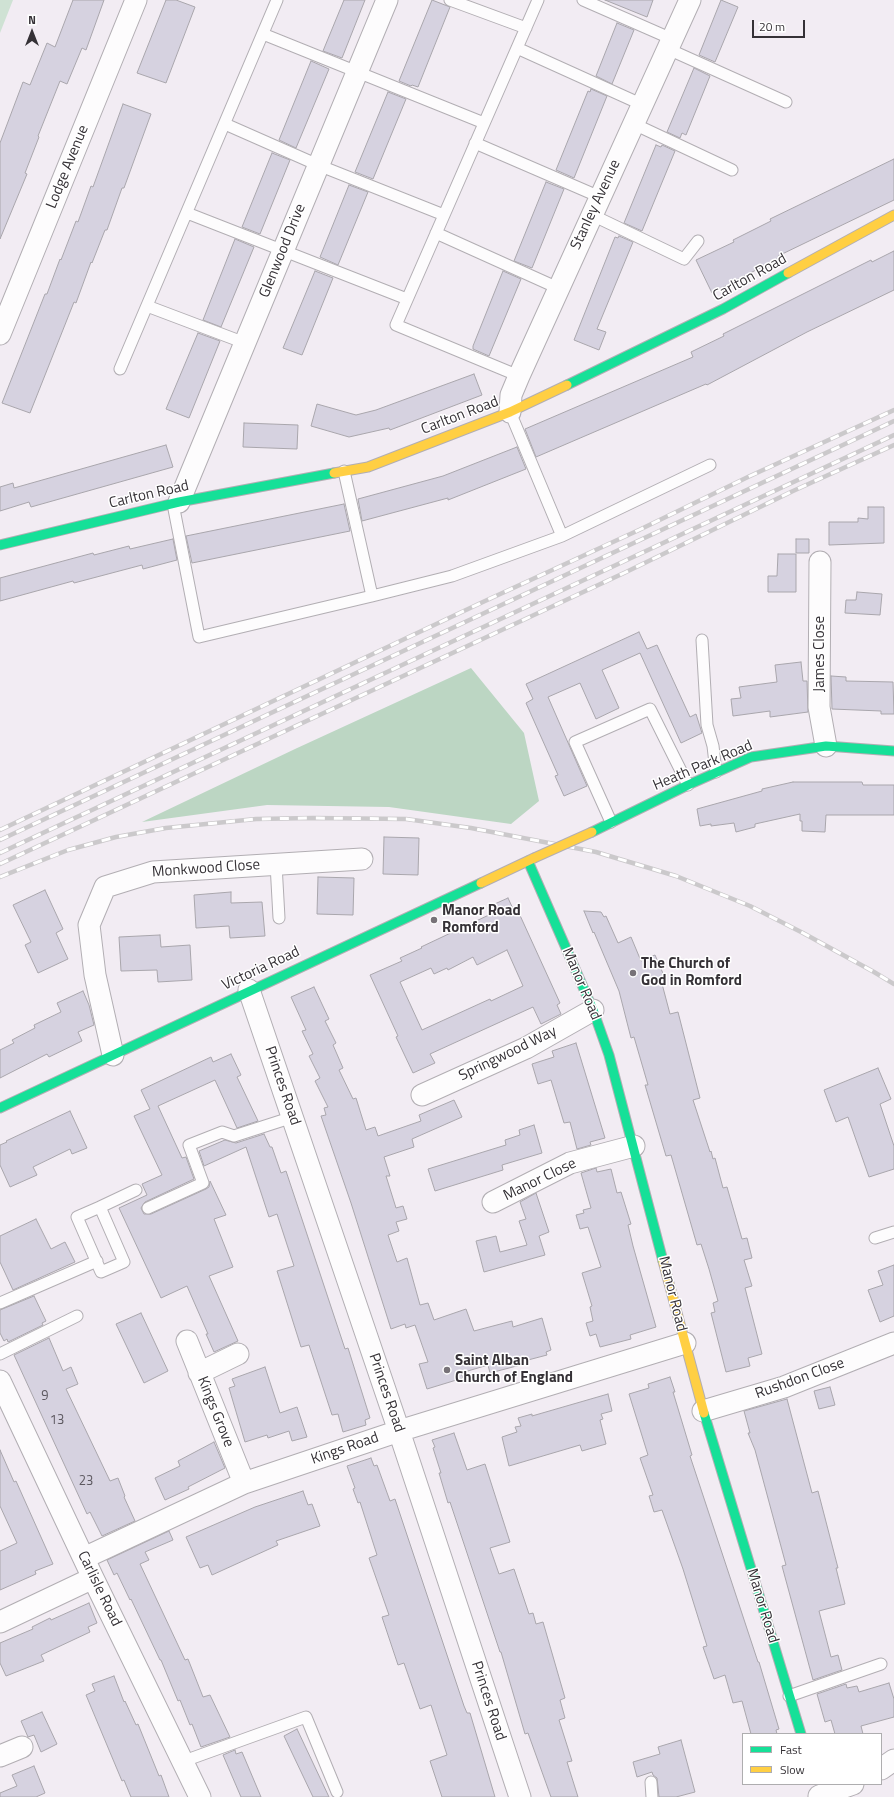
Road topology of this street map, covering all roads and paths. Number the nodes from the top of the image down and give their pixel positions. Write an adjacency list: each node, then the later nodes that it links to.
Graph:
1 (136, 0): 31 (street, Lodge Avenue)
2 (277, 0): 9 (lane)
3 (387, 0): 12 (street, Glenwood Drive)
4 (450, 0): 8 (lane)
5 (538, 0): 8 (lane)
6 (583, 0): 10 (lane)
7 (690, 0): 10 (street, Stanley Avenue)
8 (526, 28): 11 (lane)
9 (263, 34): 12 (lane); 16 (lane)
10 (670, 44): 13 (lane); 14 (street, Stanley Avenue)
11 (517, 48): 14 (lane); 15 (lane)
12 (357, 72): 15 (lane); 19 (street, Glenwood Drive)
13 (786, 102)
14 (642, 105): 17 (street, Stanley Avenue)
15 (484, 123): 18 (lane)
16 (225, 124): 19 (lane); 22 (lane)
17 (634, 124): 20 (lane); 21 (street, Stanley Avenue)
18 (476, 143): 21 (lane); 23 (lane)
19 (318, 165): 23 (lane); 27 (street, Glenwood Drive)
20 (732, 170)
21 (596, 206): 26 (lane); 28 (street, Stanley Avenue)
22 (186, 213): 27 (lane); 30 (lane)
23 (444, 215): 25 (lane)
24 (894, 215): 35 (street, Carlton Road)
25 (436, 233): 28 (lane); 29 (lane)
26 (698, 241)
27 (283, 250): 29 (lane); 32 (street, Glenwood Drive)
28 (558, 288): 34 (street, Stanley Avenue)
29 (407, 299): 34 (lane)
30 (147, 306): 32 (lane); 33 (lane)
31 (0, 334)
32 (245, 342): 38 (street, Glenwood Drive)
33 (120, 369)
34 (518, 376): 35 (street, Stanley Avenue)
35 (510, 412): 37 (street, Carlton Road); 39 (lane)
36 (710, 465): 39 (lane)
37 (344, 471): 38 (street, Carlton Road); 42 (lane)
38 (176, 503): 40 (street, Carlton Road); 42 (lane)
39 (562, 536): 42 (lane)
40 (0, 546)
41 (820, 562): 44 (street, James Close)
42 (372, 596)
43 (702, 640): 46 (lane)
44 (826, 746): 45 (street, Heath Park Road); 46 (street, Heath Park Road)
45 (894, 751)
46 (716, 772): 47 (street, Heath Park Road)
47 (688, 785): 48 (street, Heath Park Road); 48 (lane)
48 (611, 822): 50 (street, Heath Park Road, bridge)
49 (362, 859): 51 (street, Monkwood Close)
50 (531, 859): 53 (street, Victoria Road); 54 (street, Manor Road)
51 (276, 864): 52 (lane); 55 (street, Monkwood Close)
52 (279, 918)
53 (249, 990): 55 (street, Victoria Road); 58 (street, Princes Road)
54 (593, 1010): 56 (street, Springwood Way); 59 (street, Manor Road)
55 (113, 1055): 57 (street, Victoria Road)
56 (422, 1095)
57 (0, 1108)
58 (293, 1117): 63 (lane); 78 (street, Princes Road)
59 (634, 1146): 61 (street, Manor Close); 70 (street, Manor Road)
60 (136, 1190): 62 (lane)
61 (493, 1202)
62 (100, 1207): 66 (lane); 66 (lane)
63 (148, 1208)
64 (894, 1232): 65 (lane)
65 (875, 1238)
66 (97, 1261): 67 (lane)
67 (0, 1303)
68 (77, 1316): 72 (lane)
69 (187, 1341): 74 (street, Kings Grove)
70 (685, 1343): 77 (street, Manor Road); 78 (street, Kings Road)
71 (894, 1343): 77 (street, Rushdon Close)
72 (0, 1354)
73 (238, 1354): 74 (street)
74 (199, 1372): 79 (street, Kings Grove)
75 (0, 1381): 76 (street, Carlisle Road)
76 (6, 1408): 80 (street, Carlisle Road)
77 (703, 1411): 84 (street, Manor Road)
78 (399, 1431): 79 (street, Kings Road); 96 (street, Princes Road)
79 (244, 1484): 80 (street, Kings Road)
80 (84, 1558): 81 (street, Carlisle Road)
81 (93, 1578): 82 (street); 89 (street, Carlisle Road)
82 (0, 1622)
83 (881, 1664): 84 (lane)
84 (789, 1696): 85 (street, Manor Road)
85 (800, 1733)
86 (22, 1747): 87 (street)
87 (0, 1756)
88 (894, 1760): 90 (street)
89 (184, 1761): 93 (lane); 95 (street, Carlisle Road)
90 (882, 1768)
91 (651, 1782): 97 (lane)
92 (849, 1785): 94 (street)
93 (337, 1792)
94 (817, 1794)
95 (200, 1797)
96 (520, 1797)
97 (652, 1797)

